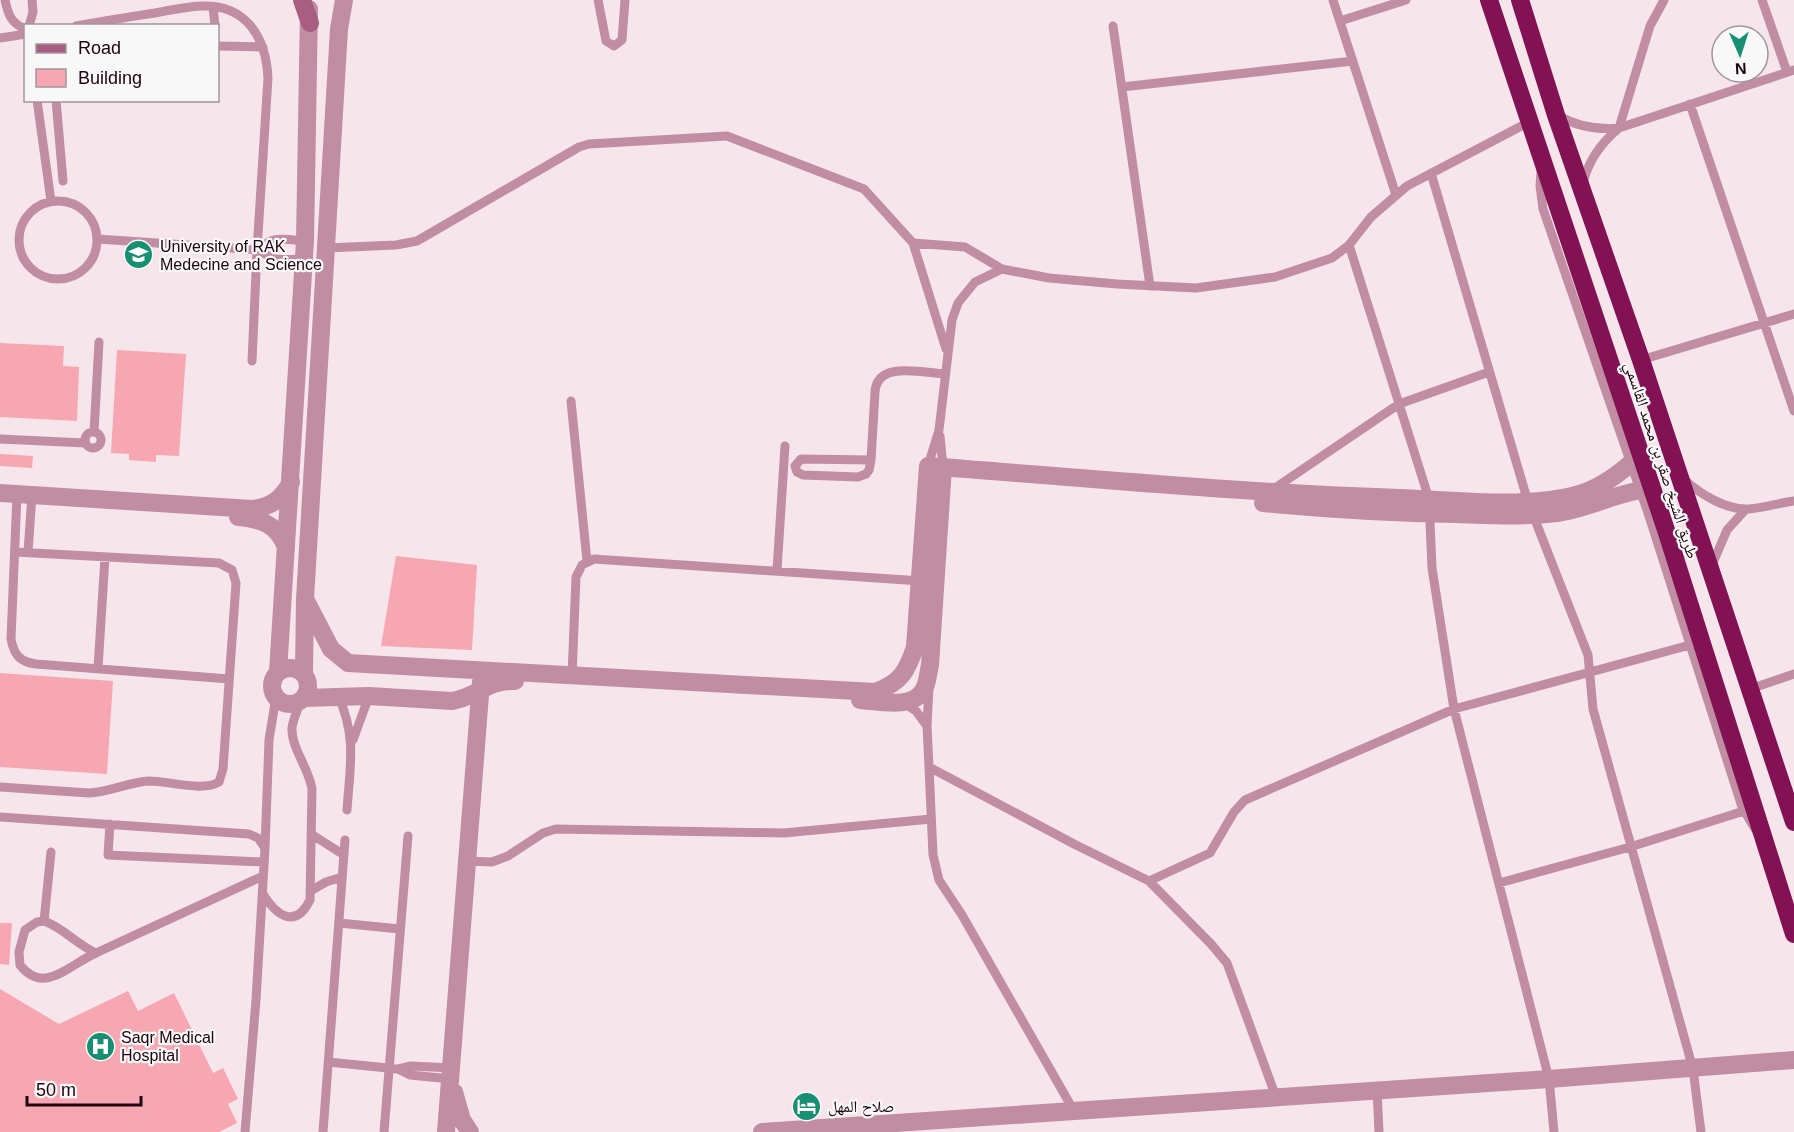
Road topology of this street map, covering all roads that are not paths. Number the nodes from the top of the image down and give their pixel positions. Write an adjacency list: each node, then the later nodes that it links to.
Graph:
1 (5, 0): 21 (lane)
2 (32, 0): 17 (lane)
3 (303, 0): 16 (main road)
4 (308, 0): 16 (street)
5 (344, 0): 44 (street)
6 (598, 0): 7 (lane)
7 (625, 0)
8 (1333, 0): 15 (lane)
9 (1406, 0): 15 (lane)
10 (1489, 0): 33 (highway, طريق الشيخ صقر بن محمد القاسمي)
11 (1520, 0): 32 (highway, طريق الشيخ صقر بن محمد القاسمي)
12 (1664, 0): 34 (lane)
13 (1762, 0): 27 (lane)
14 (213, 7): 18 (lane); 19 (lane); 25 (lane)
15 (1340, 21): 26 (lane)
16 (310, 23): 46 (street)
17 (30, 24)
18 (88, 24)
19 (215, 24)
20 (1113, 26): 28 (lane)
21 (24, 28)
22 (24, 34): 23 (lane)
23 (0, 38)
24 (219, 46): 25 (lane)
25 (263, 47): 45 (lane)
26 (1353, 61): 28 (lane); 39 (lane)
27 (1790, 71): 31 (lane)
28 (1122, 87): 48 (lane)
29 (37, 102): 40 (lane)
30 (56, 102): 37 (lane)
31 (1690, 104): 34 (lane); 50 (lane)
32 (1556, 115): 34 (lane); 38 (highway, طريق الشيخ صقر بن محمد القاسمي)
33 (1529, 122): 35 (highway, طريق الشيخ صقر بن محمد القاسمي); 36 (lane)
34 (1619, 128): 38 (lane)
35 (1543, 163): 66 (lane); 116 (highway, طريق الشيخ صقر بن محمد القاسمي)
36 (1431, 173): 39 (lane); 55 (lane)
37 (63, 181)
38 (1582, 189): 53 (highway, طريق الشيخ صقر بن محمد القاسمي)
39 (1396, 195): 43 (lane)
40 (51, 201): 41 (lane); 41 (lane)
41 (98, 239): 45 (lane)
42 (913, 243): 44 (lane); 47 (lane); 52 (lane)
43 (1349, 245): 48 (lane); 58 (lane)
44 (326, 248): 85 (street)
45 (259, 250): 46 (lane); 46 (lane); 54 (lane)
46 (305, 250): 69 (street)
47 (1002, 269): 48 (lane); 52 (lane)
48 (1150, 286)
49 (1794, 314): 50 (lane)
50 (1765, 323): 53 (lane); 59 (lane)
51 (99, 342): 61 (lane)
52 (948, 354): 56 (lane)
53 (1641, 360): 68 (highway, طريق الشيخ صقر بن محمد القاسمي)
54 (252, 361)
55 (1489, 372): 58 (lane); 75 (lane)
56 (945, 374): 60 (lane); 65 (lane)
57 (571, 401): 81 (lane)
58 (1399, 404): 71 (lane); 74 (lane)
59 (1794, 411)
60 (939, 430): 67 (lane); 67 (lane)
61 (94, 432): 63 (lane); 63 (lane)
62 (0, 439): 63 (lane)
63 (85, 443)
64 (785, 446): 82 (lane)
65 (871, 460): 65 (lane)
66 (1631, 463): 70 (lane); 75 (street)
67 (935, 471): 71 (street); 84 (street)
68 (1680, 476): 76 (lane); 83 (highway, طريق الشيخ صقر بن محمد القاسمي)
69 (291, 482): 72 (street); 77 (street)
70 (1641, 490): 75 (street); 86 (lane)
71 (1264, 497): 74 (street)
72 (16, 499): 77 (street); 78 (lane); 79 (lane)
73 (1794, 501): 76 (lane)
74 (1430, 506): 75 (street); 103 (lane)
75 (1530, 508): 91 (lane)
76 (1746, 509): 83 (lane)
77 (286, 547): 90 (street)
78 (15, 552): 79 (lane); 88 (lane)
79 (28, 552): 80 (lane)
80 (105, 557): 88 (lane); 94 (lane)
81 (587, 561): 82 (lane); 95 (lane)
82 (777, 570): 84 (lane)
83 (1711, 570): 97 (highway, طريق الشيخ صقر بن محمد القاسمي)
84 (928, 581): 87 (street); 95 (street)
85 (305, 599): 89 (street); 92 (street)
86 (1690, 645): 91 (lane); 109 (lane)
87 (930, 665): 102 (street); 104 (lane)
88 (98, 668): 94 (lane)
89 (482, 671): 95 (street); 96 (street)
90 (278, 672): 92 (street); 100 (street)
91 (1590, 672): 103 (lane); 118 (lane)
92 (304, 674): 101 (street)
93 (1794, 674): 97 (lane)
94 (229, 679): 107 (lane)
95 (572, 680): 96 (street); 102 (street)
96 (481, 689): 99 (street); 122 (street)
97 (1750, 689): 112 (highway, طريق الشيخ صقر بن محمد القاسمي)
98 (338, 695): 99 (street); 101 (street); 105 (lane)
99 (369, 696): 105 (lane)
100 (276, 697): 101 (street); 119 (lane)
101 (303, 699): 114 (lane)
102 (903, 703): 104 (lane)
103 (1454, 709): 126 (lane); 127 (lane)
104 (927, 726): 106 (lane)
105 (352, 742): 108 (lane)
106 (929, 767): 111 (lane); 126 (lane)
107 (0, 788)
108 (347, 810)
109 (1743, 811): 116 (lane); 118 (lane)
110 (0, 817): 113 (lane)
111 (931, 819): 122 (lane); 143 (lane)
112 (1794, 822)
113 (110, 824): 119 (lane); 123 (lane)
114 (311, 834): 121 (lane); 128 (lane)
115 (408, 836): 132 (lane)
116 (1763, 837): 133 (highway, طريق الشيخ صقر بن محمد القاسمي)
117 (345, 840): 121 (lane)
118 (1630, 847): 127 (lane); 138 (lane)
119 (265, 848): 123 (lane)
120 (51, 852): 130 (lane)
121 (344, 855): 125 (lane)
122 (466, 861): 139 (street)
123 (264, 862): 124 (lane)
124 (263, 876): 129 (lane); 134 (lane)
125 (342, 878): 128 (lane); 131 (lane)
126 (1149, 880): 142 (lane)
127 (1499, 884): 140 (lane)
128 (312, 890): 129 (lane)
129 (262, 892): 144 (lane)
130 (44, 921): 134 (lane); 134 (lane)
131 (339, 923): 132 (lane); 136 (lane)
132 (400, 929): 137 (lane)
133 (1794, 934)
134 (96, 953)
135 (1789, 1056): 138 (street)
136 (328, 1062): 137 (lane); 145 (lane)
137 (393, 1069): 139 (lane); 146 (lane)
138 (1692, 1069): 140 (street); 152 (lane)
139 (451, 1073): 147 (street); 148 (street)
140 (1549, 1079): 141 (street); 151 (lane)
141 (1377, 1090): 142 (street); 150 (lane)
142 (1276, 1097): 143 (street)
143 (1074, 1111): 149 (street)
144 (245, 1132)
145 (322, 1132)
146 (384, 1132)
147 (446, 1132)
148 (470, 1132)
149 (762, 1132)
150 (1379, 1132)
151 (1554, 1132)
152 (1701, 1132)

